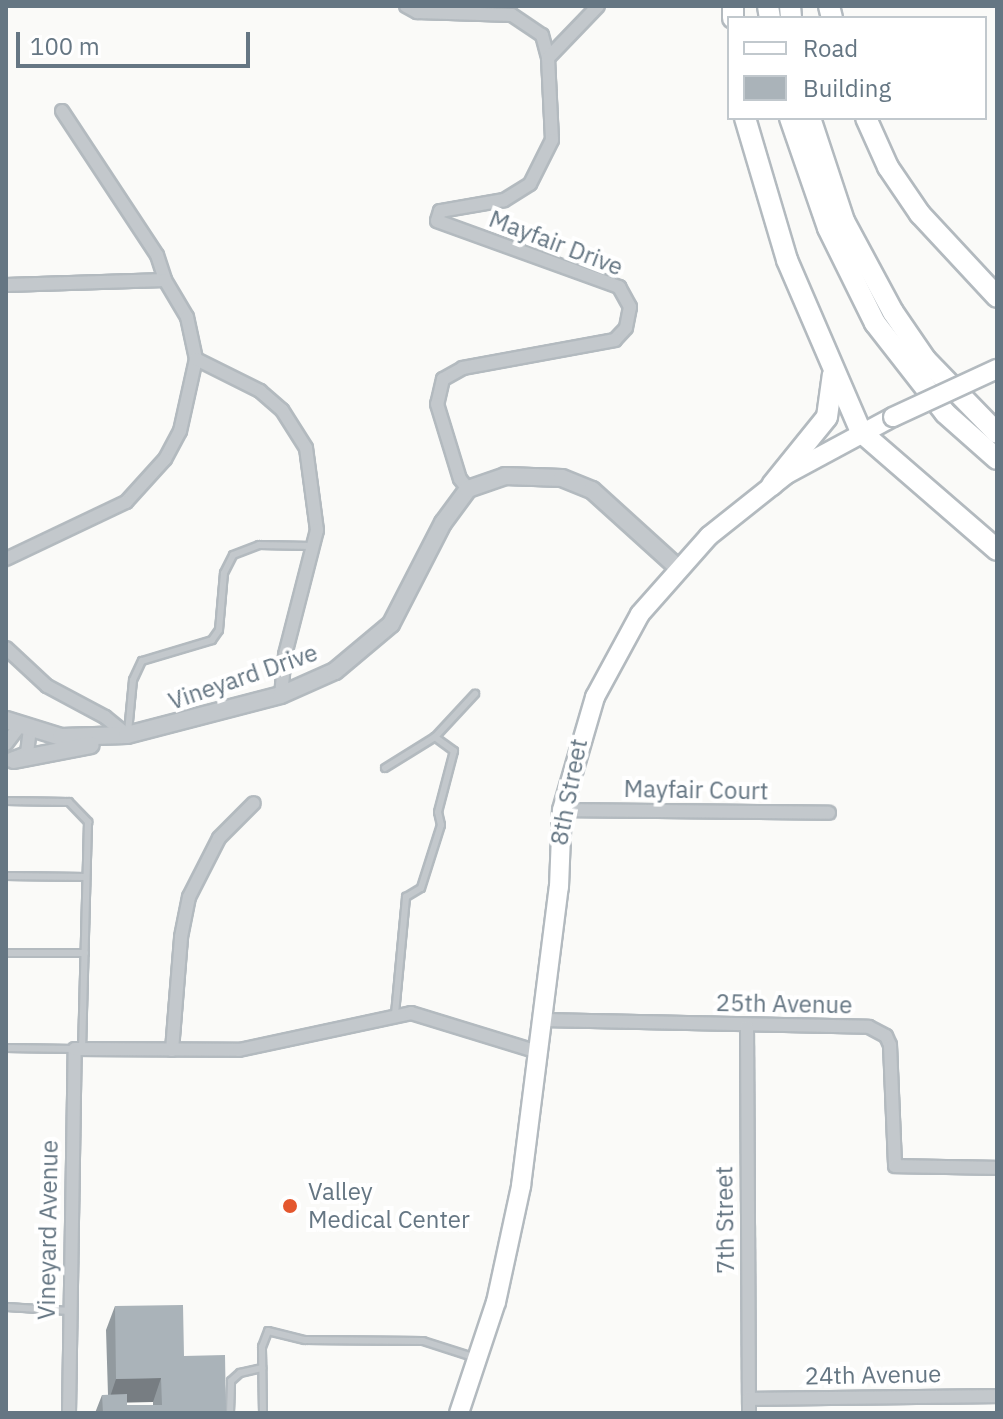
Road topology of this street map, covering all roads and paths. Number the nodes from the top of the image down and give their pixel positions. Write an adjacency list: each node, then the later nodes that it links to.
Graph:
1 (406, 6): 3 (street)
2 (598, 6): 3 (street)
3 (548, 58): 19 (street, Mayfair Drive)
4 (62, 111): 9 (street)
5 (746, 120): 13 (main road)
6 (791, 120): 17 (main road)
7 (811, 120): 16 (main road)
8 (867, 120): 11 (main road)
9 (165, 280): 10 (street); 12 (street)
10 (6, 285)
11 (997, 297)
12 (196, 359): 20 (street); 22 (street)
13 (831, 362): 15 (main road); 18 (main road)
14 (997, 369): 15 (main road, 8th Street, bridge)
15 (861, 432): 18 (main road, 8th Street); 21 (main road)
16 (997, 433)
17 (997, 459)
18 (772, 485): 23 (main road, 8th Street)
19 (468, 489): 23 (street); 26 (street, Vineyard Drive)
20 (314, 546): 26 (street); 28 (lane)
21 (997, 550)
22 (6, 559)
23 (678, 568): 35 (main road, 8th Street)
24 (6, 648): 28 (street)
25 (475, 694): 29 (lane)
26 (281, 695): 28 (street, Vineyard Drive)
27 (18, 726): 28 (street, Vineyard Drive); 30 (street); 31 (street)
28 (127, 735): 31 (street)
29 (435, 737): 32 (lane); 41 (lane)
30 (6, 744)
31 (10, 760)
32 (385, 768)
33 (6, 801): 38 (lane)
34 (254, 803): 46 (street)
35 (562, 810): 36 (street, Mayfair Court); 42 (main road, 8th Street)
36 (829, 813)
37 (6, 876): 38 (lane)
38 (86, 877): 40 (lane)
39 (6, 953): 40 (lane)
40 (85, 953): 45 (lane)
41 (395, 1014): 46 (street); 47 (street)
42 (542, 1020): 43 (street, 25th Avenue); 47 (main road, 8th Street)
43 (747, 1027): 48 (street, 25th Avenue); 54 (street, 7th Street)
44 (6, 1048): 45 (lane)
45 (78, 1049): 46 (street); 50 (street, Vineyard Avenue)
46 (172, 1050)
47 (538, 1052): 51 (main road, 8th Street)
48 (997, 1168)
49 (6, 1307): 50 (lane)
50 (71, 1311): 55 (street, Vineyard Avenue)
51 (479, 1359): 52 (lane); 58 (main road, 8th Street)
52 (262, 1368): 56 (lane); 57 (lane)
53 (997, 1396): 54 (street, 24th Avenue)
54 (749, 1399): 59 (street, 7th Street)
55 (69, 1413)
56 (230, 1413)
57 (263, 1413)
58 (459, 1413)
59 (749, 1413)

